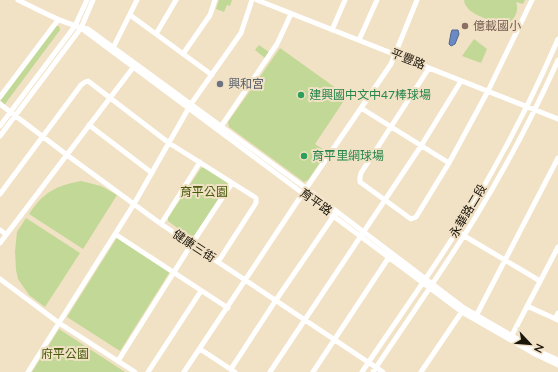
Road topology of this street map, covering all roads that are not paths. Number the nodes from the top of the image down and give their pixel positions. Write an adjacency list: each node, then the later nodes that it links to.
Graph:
1 (18, 0): 15 (street, 育平路)
2 (87, 0): 16 (street)
3 (93, 0): 17 (street)
4 (137, 0): 14 (street)
5 (176, 0): 19 (street)
6 (215, 0): 23 (street)
7 (252, 0): 28 (street)
8 (257, 0): 13 (street, 平豐路)
9 (345, 0): 18 (street)
10 (377, 0): 21 (street)
11 (417, 0): 24 (street)
12 (532, 0): 30 (street)
13 (291, 14): 18 (street, 平豐路); 43 (street)
14 (130, 15): 19 (street); 22 (street)
15 (58, 20): 16 (street, 育平路); 31 (street)
16 (75, 26): 17 (street, 育平路); 38 (street)
17 (81, 28): 22 (street, 育平路); 26 (street, 育平路); 38 (street)
18 (332, 30): 21 (street, 平豐路)
19 (156, 34): 23 (street)
20 (558, 39): 35 (street, 永華路二段)
21 (359, 40): 24 (street, 平豐路)
22 (113, 48): 26 (street, 育平路)
23 (183, 54): 28 (street)
24 (395, 54): 27 (street, 平豐路); 36 (street)
25 (558, 60): 37 (street, 永華路二段)
26 (134, 66): 32 (street); 34 (street, 育平路)
27 (430, 68): 29 (street, 平豐路); 42 (street)
28 (212, 75): 34 (street)
29 (461, 80): 30 (street, 平豐路); 47 (street)
30 (488, 91): 35 (street, 平豐路); 51 (street)
31 (0, 97)
32 (110, 98): 40 (street); 45 (street); 46 (street)
33 (0, 104): 38 (street, 健康三街)
34 (190, 106): 43 (street, 育平路); 46 (street)
35 (526, 106): 37 (street, 平豐路); 61 (street, 永華路二段)
36 (361, 108): 42 (street); 54 (street)
37 (535, 110): 39 (street, 平豐路); 65 (street, 永華路二段)
38 (13, 113): 41 (street); 44 (street); 45 (street, 健康三街)
39 (558, 119)
40 (89, 125): 48 (street); 52 (street)
41 (0, 126)
42 (390, 127): 47 (street); 56 (street)
43 (220, 128): 54 (street, 育平路)
44 (0, 136)
45 (43, 136): 48 (street, 健康三街); 55 (street)
46 (169, 143): 50 (street); 52 (street)
47 (421, 146): 51 (street); 56 (street)
48 (67, 155): 57 (street, 健康三街); 62 (street)
49 (558, 158): 70 (street)
50 (200, 162): 53 (street); 59 (street)
51 (449, 163): 56 (street)
52 (152, 173): 57 (street)
53 (232, 183): 67 (street); 71 (street)
54 (305, 191): 58 (street, 育平路); 74 (street)
55 (0, 194)
56 (385, 200): 64 (street)
57 (134, 204): 59 (street, 健康三街); 63 (street)
58 (335, 213): 64 (street, 育平路); 79 (street)
59 (161, 224): 67 (street, 健康三街)
60 (0, 230): 62 (street)
61 (456, 231): 65 (street); 75 (street, 永華路二段)
62 (6, 234): 66 (street)
63 (115, 234): 72 (street); 87 (street)
64 (362, 234): 69 (street, 育平路); 85 (street)
65 (464, 236): 70 (street); 77 (street, 永華路二段)
66 (0, 242)
67 (191, 245): 71 (street, 健康三街); 72 (street)
68 (558, 247): 76 (street)
69 (390, 255): 75 (street, 育平路); 89 (street)
70 (505, 260): 76 (street); 84 (street)
71 (218, 262): 74 (street, 健康三街)
72 (174, 273): 78 (street); 92 (street)
73 (0, 279): 87 (street)
74 (246, 280): 79 (street, 健康三街); 81 (street)
75 (424, 280): 77 (street, 育平路); 93 (street, 永華路二段)
76 (540, 281): 80 (street)
77 (431, 286): 82 (street, 育平路); 96 (street, 永華路二段)
78 (201, 291): 81 (street); 99 (street)
79 (276, 300): 85 (street, 健康三街); 95 (street)
80 (527, 306): 86 (street); 88 (street)
81 (228, 308): 90 (street)
82 (463, 310): 84 (street, 育平路); 105 (street)
83 (558, 313): 86 (street)
84 (475, 316): 88 (street, 育平路)
85 (305, 320): 89 (street, 健康三街); 101 (street)
86 (557, 320)
87 (58, 323): 92 (street); 97 (street)
88 (511, 338): 91 (street, 育平路); 94 (street, 育平路)
89 (334, 339): 93 (street, 健康三街); 102 (street)
90 (200, 349): 95 (street); 100 (street)
91 (558, 360)
92 (118, 361): 98 (street)
93 (368, 362): 96 (street, 健康三街); 103 (street, 永華路二段)
94 (558, 365)
95 (233, 370)
96 (374, 370): 104 (street, 健康三街)
97 (28, 372)
98 (135, 372)
99 (148, 372)
100 (184, 372)
101 (270, 372)
102 (313, 372)
103 (362, 372)
104 (383, 372)
105 (421, 372)

